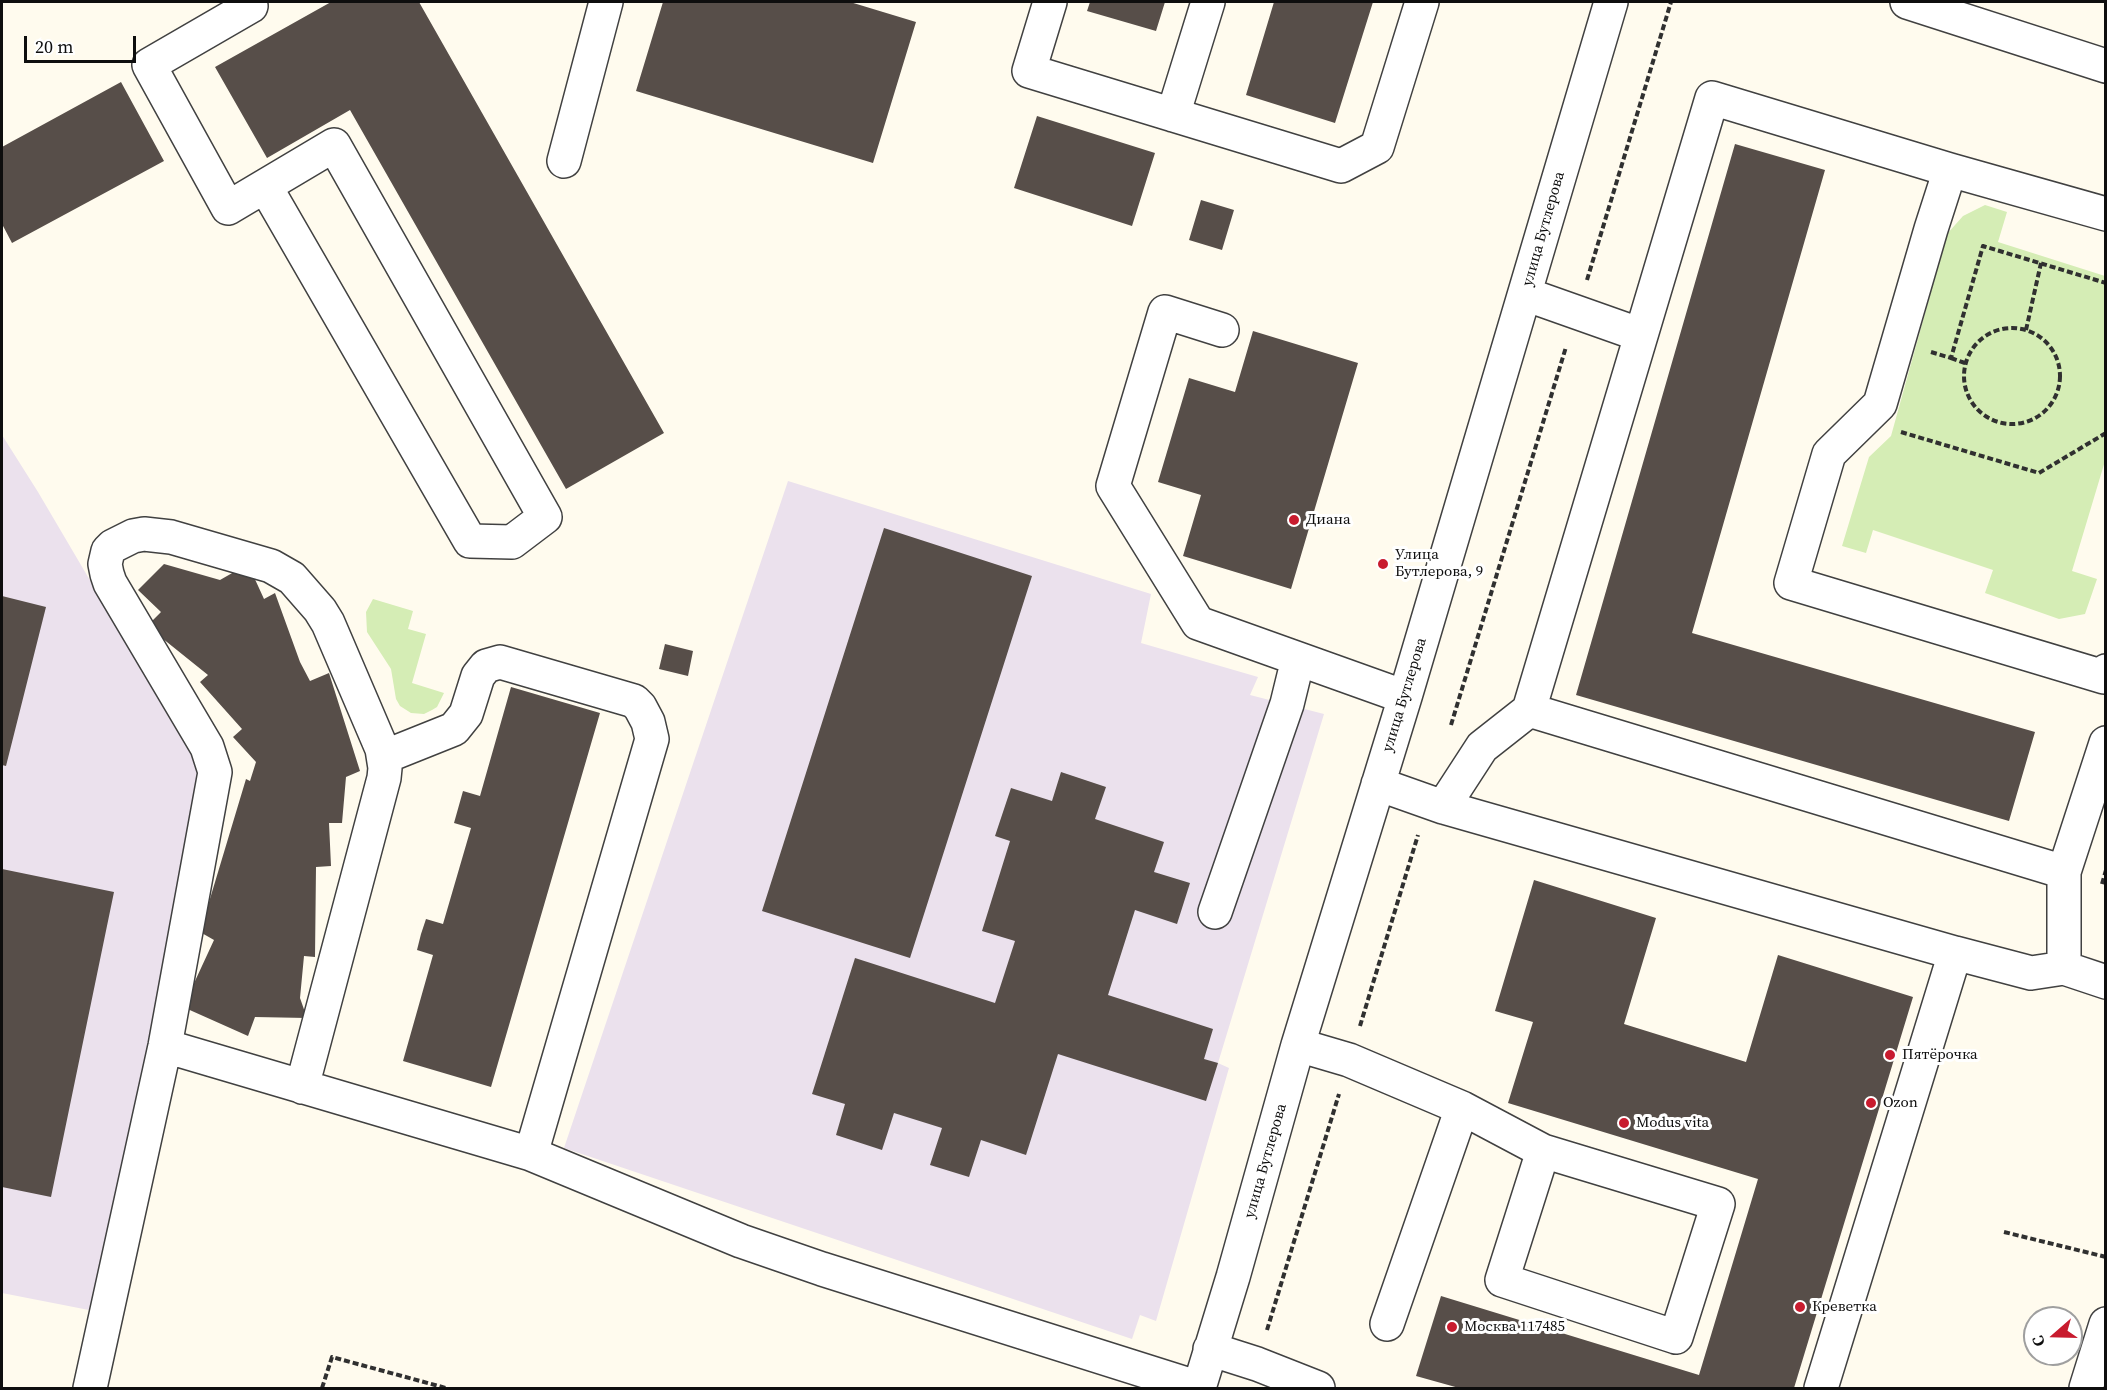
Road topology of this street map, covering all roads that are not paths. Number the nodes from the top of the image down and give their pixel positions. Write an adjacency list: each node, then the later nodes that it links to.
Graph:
1 (248, 2): 12 (street)
2 (606, 2): 10 (street)
3 (1050, 2): 9 (street)
4 (1208, 2): 9 (street)
5 (1422, 2): 9 (street)
6 (1611, 2): 14 (street, улица Бутлерова)
7 (1907, 2): 8 (street)
8 (2106, 66)
9 (1173, 115)
10 (564, 161)
11 (1950, 170): 13 (street); 16 (street); 18 (street)
12 (265, 186): 12 (street)
13 (2106, 214)
14 (1525, 294): 16 (street); 19 (street, улица Бутлерова)
15 (1222, 330): 17 (street)
16 (1641, 335): 20 (street)
17 (1298, 659): 19 (street); 26 (street)
18 (2105, 677)
19 (1405, 697): 23 (street, улица Бутлерова)
20 (1529, 710): 24 (street); 25 (street)
21 (2106, 743): 25 (street)
22 (384, 757): 31 (street); 32 (street); 35 (street)
23 (1378, 784): 24 (street); 30 (street, улица Бутлерова)
24 (1436, 805): 27 (street)
25 (2064, 872): 28 (street)
26 (1215, 912)
27 (1955, 953): 28 (street); 42 (street)
28 (2064, 968): 29 (street)
29 (2106, 982)
30 (1298, 1045): 33 (street); 38 (street, улица Бутлерова)
31 (165, 1046): 32 (street); 40 (street)
32 (302, 1087): 35 (street)
33 (1462, 1108): 34 (street); 36 (street)
34 (1543, 1151): 34 (street)
35 (531, 1154): 39 (street)
36 (1387, 1324)
37 (2106, 1324): 43 (street)
38 (1210, 1349): 39 (street, улица Бутлерова); 41 (street)
39 (1199, 1388)
40 (90, 1389)
41 (1318, 1389)
42 (1821, 1389)
43 (2086, 1389)

